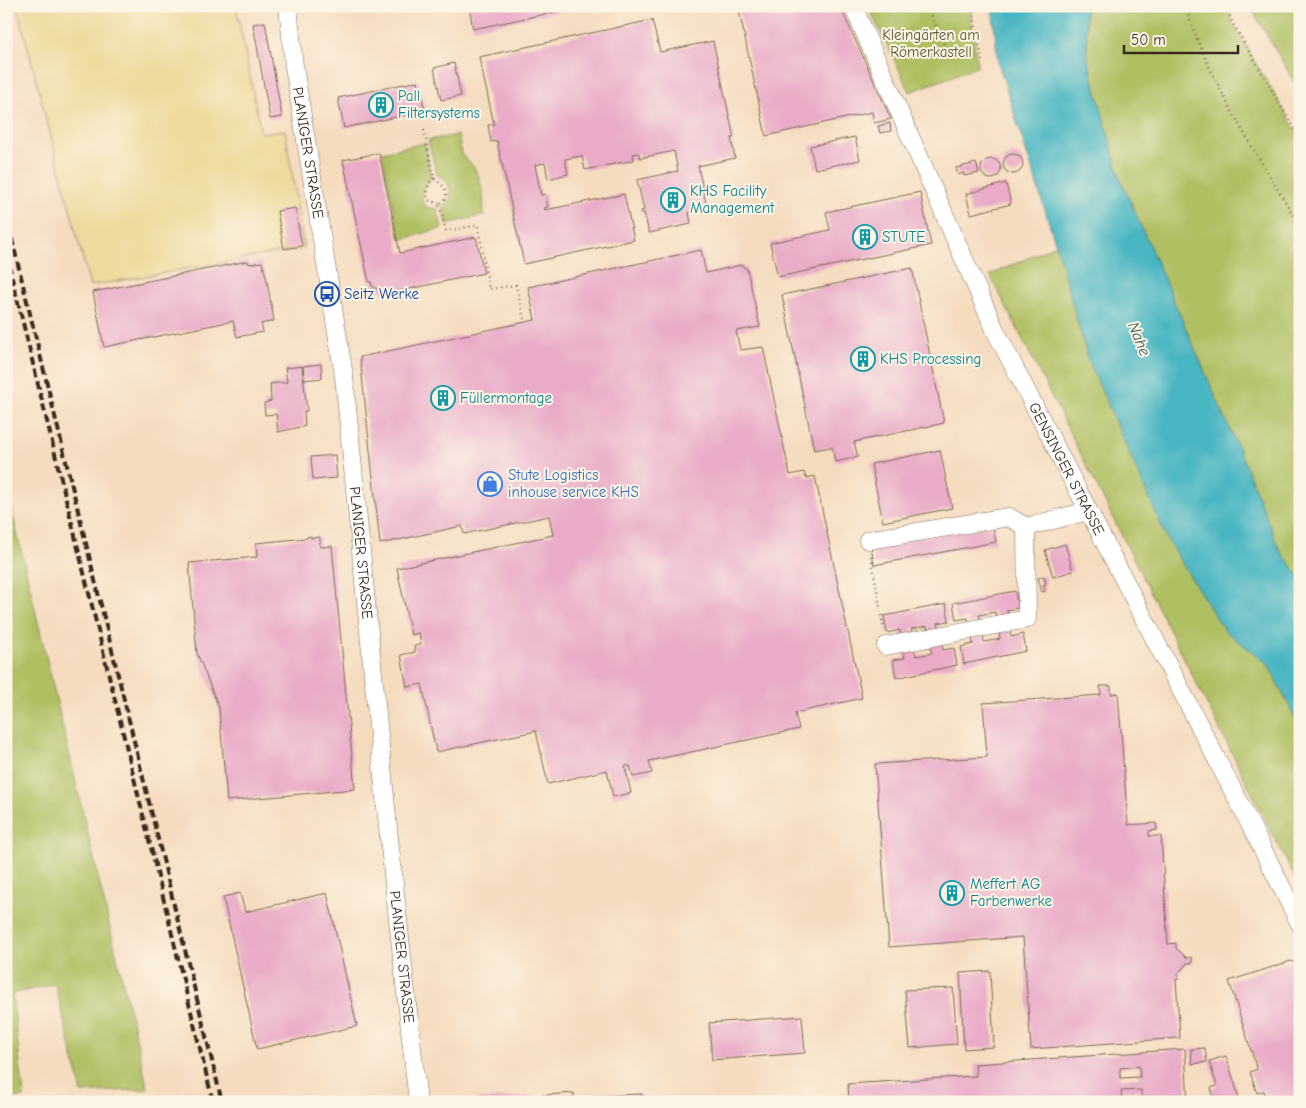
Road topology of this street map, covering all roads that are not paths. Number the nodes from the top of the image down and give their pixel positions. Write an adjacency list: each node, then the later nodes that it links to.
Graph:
1 (288, 6): 8 (street, PLANIGER STRASSE)
2 (853, 6): 3 (street, GENSINGER STRASSE)
3 (1088, 511): 4 (street); 7 (street, GENSINGER STRASSE)
4 (1026, 527): 5 (street); 6 (street)
5 (868, 540)
6 (886, 646)
7 (1300, 924)
8 (418, 1102)

